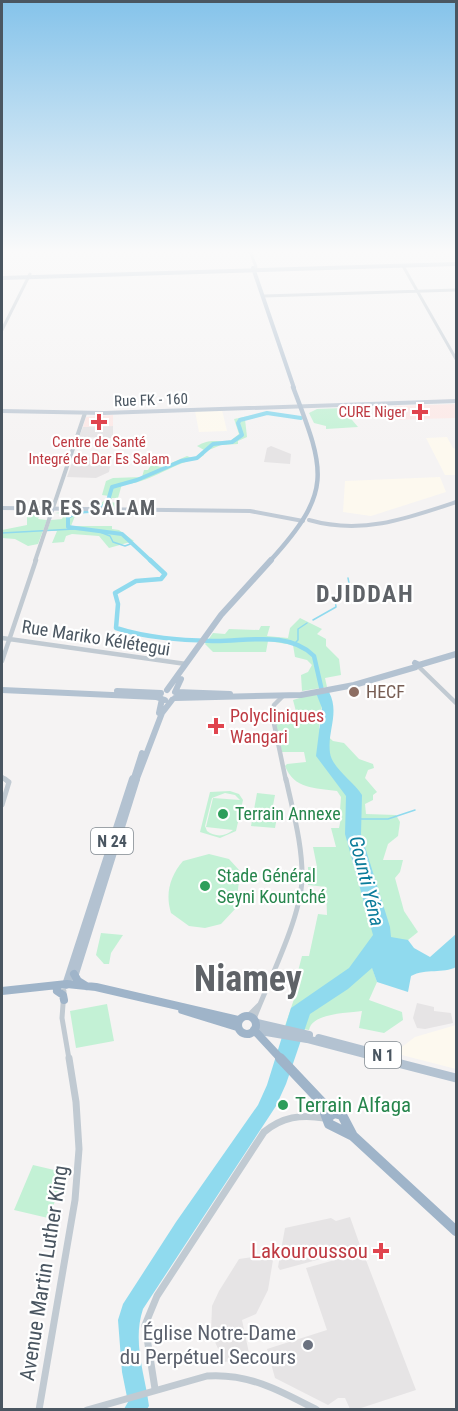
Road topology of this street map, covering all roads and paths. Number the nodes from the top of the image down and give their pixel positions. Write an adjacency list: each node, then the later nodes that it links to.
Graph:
1 (269, 317): 5 (main road, N 24)
2 (433, 317): 3 (street)
3 (456, 359)
4 (456, 401): 5 (main road)
5 (300, 406): 7 (main road, Rue FK - 160); 12 (main road, N 24)
6 (2, 412): 7 (main road, Rue FK - 160)
7 (85, 413): 10 (street)
8 (456, 502): 12 (main road)
9 (2, 508): 10 (main road)
10 (52, 509): 11 (main road); 14 (street)
11 (99, 510): 12 (main road)
12 (306, 520): 15 (main road, N 24)
13 (2, 638): 14 (street, Rue Mariko Kélétegui)
14 (9, 638): 17 (street); 18 (street, Rue Mariko Kélétegui)
15 (203, 640): 18 (main road, N 24); 20 (main road, N 24)
16 (456, 652): 19 (main road)
17 (2, 661)
18 (186, 664): 27 (main road, N 24)
19 (416, 665): 22 (main road); 29 (street)
20 (178, 683): 24 (main road); 25 (main road, N 24)
21 (2, 689): 23 (main road)
22 (321, 691): 26 (main road); 28 (main road)
23 (77, 692): 27 (main road); 27 (main road); 28 (main road)
24 (192, 693): 25 (main road); 28 (main road)
25 (175, 696): 27 (main road); 27 (main road); 28 (main road); 30 (main road, N 24)
26 (283, 696): 28 (main road); 35 (street)
27 (163, 697): 30 (main road, N 24)
28 (242, 697)
29 (456, 703)
30 (143, 755): 33 (main road, N 24)
31 (2, 777): 32 (street)
32 (2, 805)
33 (66, 987): 34 (highway); 35 (highway); 35 (highway); 41 (street, Avenue Martin Luther King)
34 (2, 993)
35 (248, 1024): 36 (main road); 38 (highway)
36 (308, 1037): 37 (main road, N 1); 37 (main road, N 1)
37 (456, 1076)
38 (329, 1116): 39 (highway); 40 (street)
39 (456, 1231)
40 (153, 1390): 42 (street); 43 (street)
41 (39, 1410)
42 (87, 1410)
43 (317, 1410)

